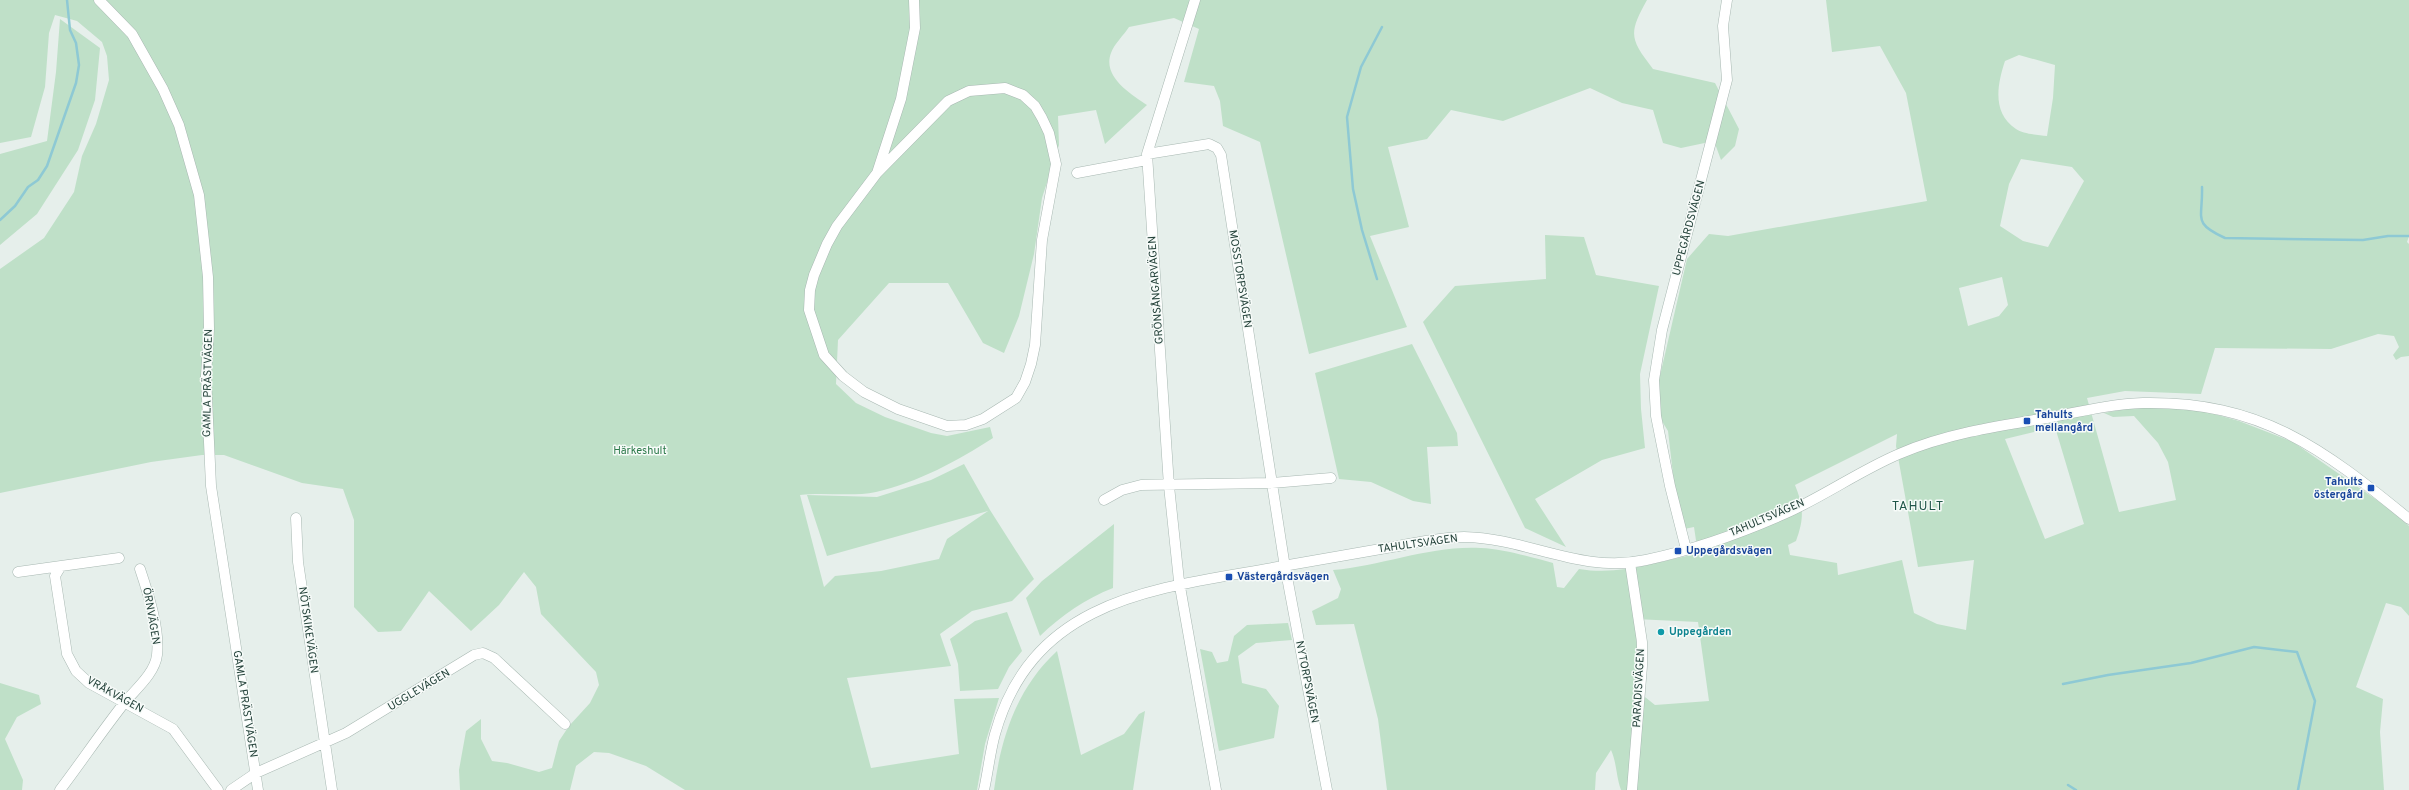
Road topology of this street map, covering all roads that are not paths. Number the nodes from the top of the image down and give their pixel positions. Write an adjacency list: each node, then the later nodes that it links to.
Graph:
1 (99, 0): 25 (street, GAMLA PRÄSTVÄGEN)
2 (914, 0): 6 (street)
3 (1195, 0): 5 (street, GRÖNSÅNGARVÄGEN)
4 (1727, 0): 14 (street, UPPEGÅRDSVÄGEN)
5 (1147, 157): 7 (street, MOSSTORPSVÄGEN); 9 (street, MOSSTORPSVÄGEN); 10 (street, GRÖNSÅNGARVÄGEN)
6 (878, 173): 6 (street)
7 (1077, 173)
8 (1331, 478): 9 (street)
9 (1272, 483): 10 (street); 19 (street, MOSSTORPSVÄGEN)
10 (1169, 486): 11 (street); 21 (street, GRÖNSÅNGARVÄGEN)
11 (1104, 500)
12 (296, 518): 24 (street, NÖTSKIKEVÄGEN)
13 (2409, 519): 14 (street, TAHULTSVÄGEN)
14 (1686, 549): 16 (street, TAHULTSVÄGEN)
15 (119, 558): 17 (street)
16 (1630, 563): 19 (street, TAHULTSVÄGEN); 34 (street, PARADISVÄGEN)
17 (61, 566): 20 (street); 22 (street, VRÅKVÄGEN)
18 (140, 569): 22 (street, ÖRNVÄGEN)
19 (1286, 570): 21 (street, TAHULTSVÄGEN); 33 (street, NYTORPSVÄGEN)
20 (18, 572)
21 (1181, 586): 31 (street, TAHULTSVÄGEN); 32 (street)
22 (126, 702): 26 (street, ÖRNVÄGEN); 27 (street, VRÅKVÄGEN)
23 (565, 724): 24 (street, UGGLEVÄGEN)
24 (326, 742): 25 (street, UGGLEVÄGEN); 30 (street, NÖTSKIKEVÄGEN)
25 (256, 773): 28 (street, UGGLEVÄGEN); 29 (street, GAMLA PRÄSTVÄGEN)
26 (60, 790)
27 (218, 790)
28 (231, 790)
29 (258, 790)
30 (332, 790)
31 (984, 790)
32 (1216, 790)
33 (1327, 790)
34 (1632, 790)

